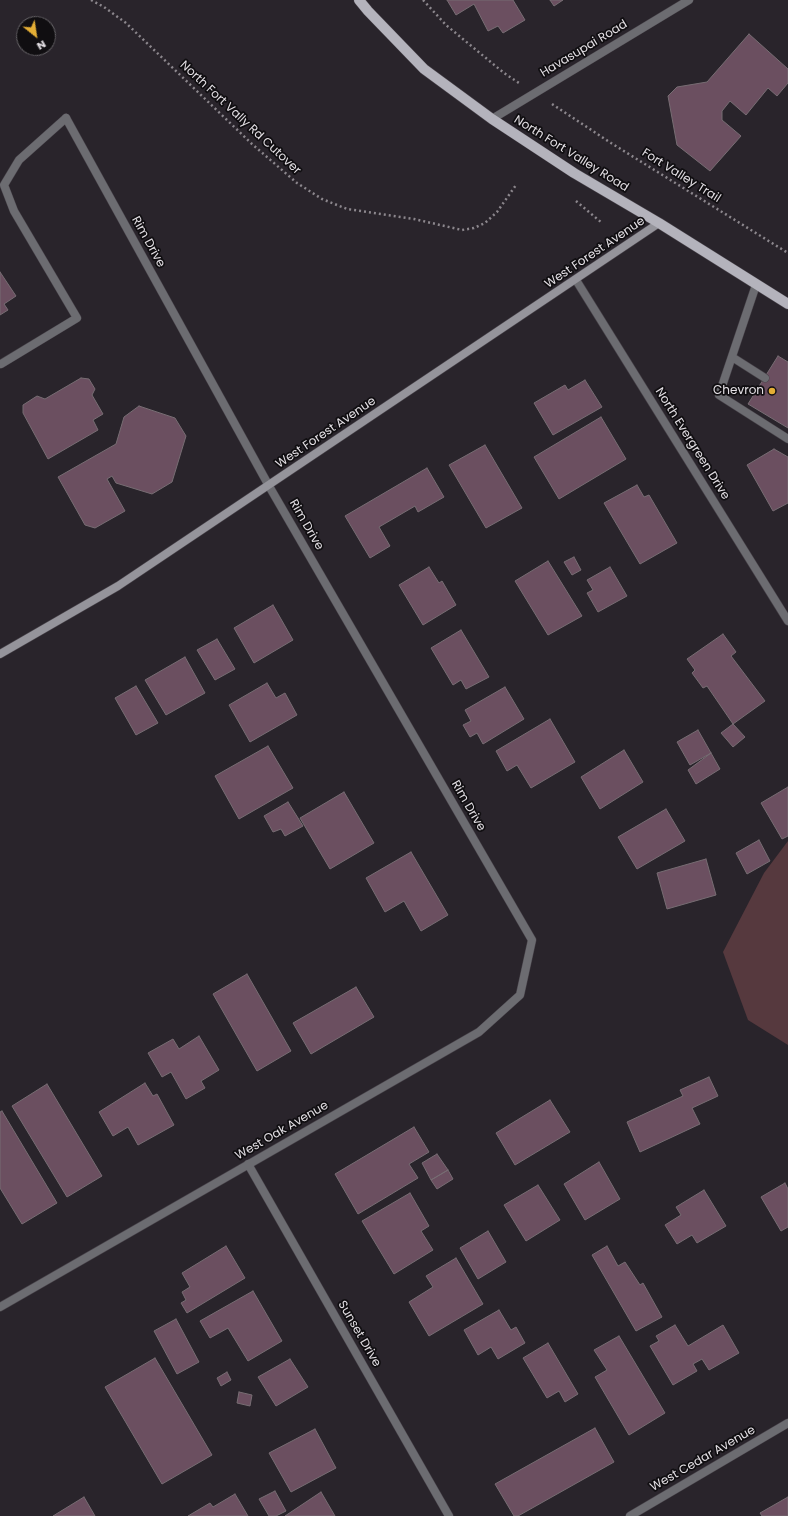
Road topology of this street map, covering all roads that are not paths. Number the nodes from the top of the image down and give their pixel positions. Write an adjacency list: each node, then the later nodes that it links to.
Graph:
1 (359, 0): 3 (main road, North Fort Valley Road)
2 (689, 0): 3 (street, Havasupai Road)
3 (492, 119): 4 (main road, North Fort Valley Road)
4 (659, 224): 5 (main road, West Forest Avenue); 6 (main road, North Fort Valley Road)
5 (576, 280): 12 (main road, West Forest Avenue); 13 (street, North Evergreen Drive)
6 (756, 285): 7 (main road, North Fort Valley Road); 8 (street)
7 (788, 304)
8 (732, 357): 10 (street); 11 (street)
9 (1, 364): 12 (street, Rim Drive)
10 (765, 378)
11 (788, 438)
12 (269, 486): 14 (main road, West Forest Avenue); 15 (street, Rim Drive)
13 (788, 622)
14 (0, 654)
15 (532, 940): 16 (street, West Oak Avenue)
16 (248, 1164): 17 (street, West Oak Avenue); 19 (street, Sunset Drive)
17 (0, 1307)
18 (788, 1423): 20 (street, West Cedar Avenue)
19 (449, 1516)
20 (630, 1516)

